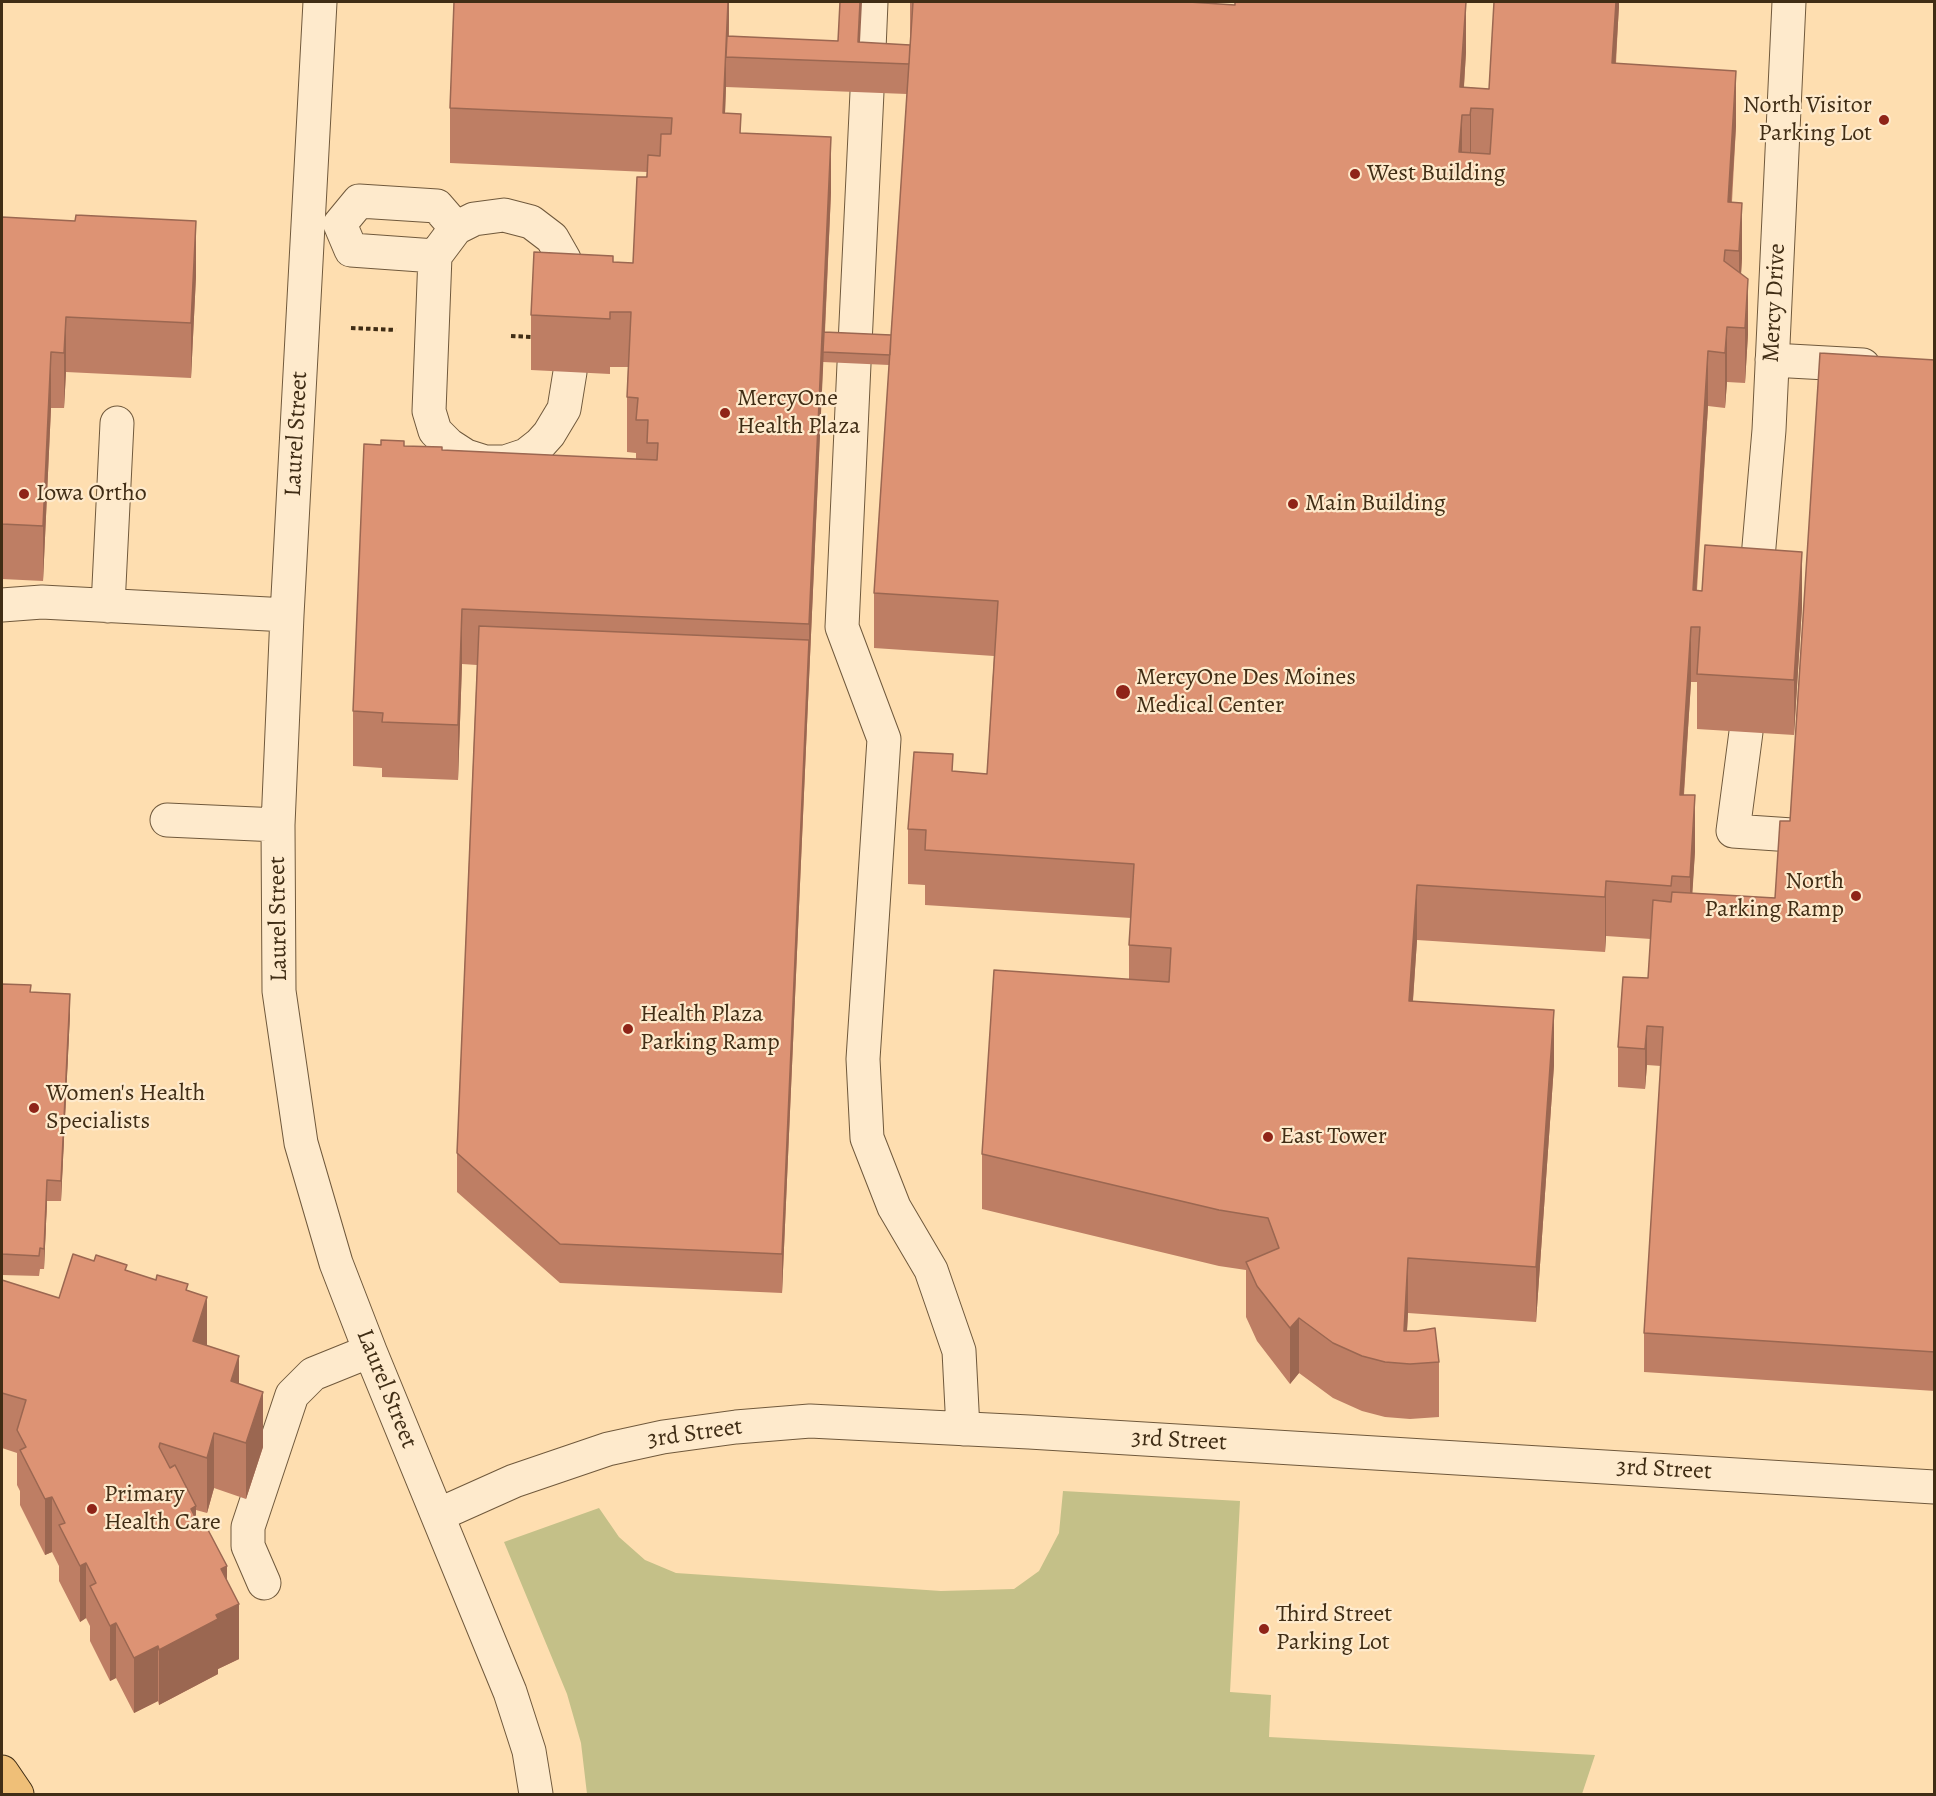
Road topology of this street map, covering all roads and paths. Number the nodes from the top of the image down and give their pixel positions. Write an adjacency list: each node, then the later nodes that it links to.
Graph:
1 (320, 2): 4 (street, Laurel Street)
2 (871, 2): 25 (street)
3 (1789, 2): 12 (street, Mercy Drive)
4 (324, 223): 5 (street); 6 (street); 19 (street, Laurel Street)
5 (456, 228): 6 (street); 7 (street)
6 (435, 256): 14 (street)
7 (573, 310)
8 (351, 328): 9 (path)
9 (396, 330)
10 (511, 336): 11 (path)
11 (532, 337)
12 (1772, 360): 13 (street); 16 (street, Mercy Drive)
13 (1877, 366)
14 (570, 372)
15 (117, 423): 18 (street)
16 (1754, 604)
17 (2, 605): 18 (street)
18 (108, 606): 19 (street)
19 (287, 615): 22 (street, Laurel Street)
20 (1746, 732): 23 (street)
21 (167, 820): 22 (street)
22 (278, 825): 24 (street, Laurel Street)
23 (1792, 835)
24 (370, 1351): 27 (street, Laurel Street); 28 (street)
25 (963, 1429): 26 (street, 3rd Street); 27 (street, 3rd Street)
26 (1935, 1486)
27 (438, 1515): 31 (street, Laurel Street)
28 (264, 1583)
29 (2, 1772): 30 (main road)
30 (17, 1794)
31 (536, 1794)

